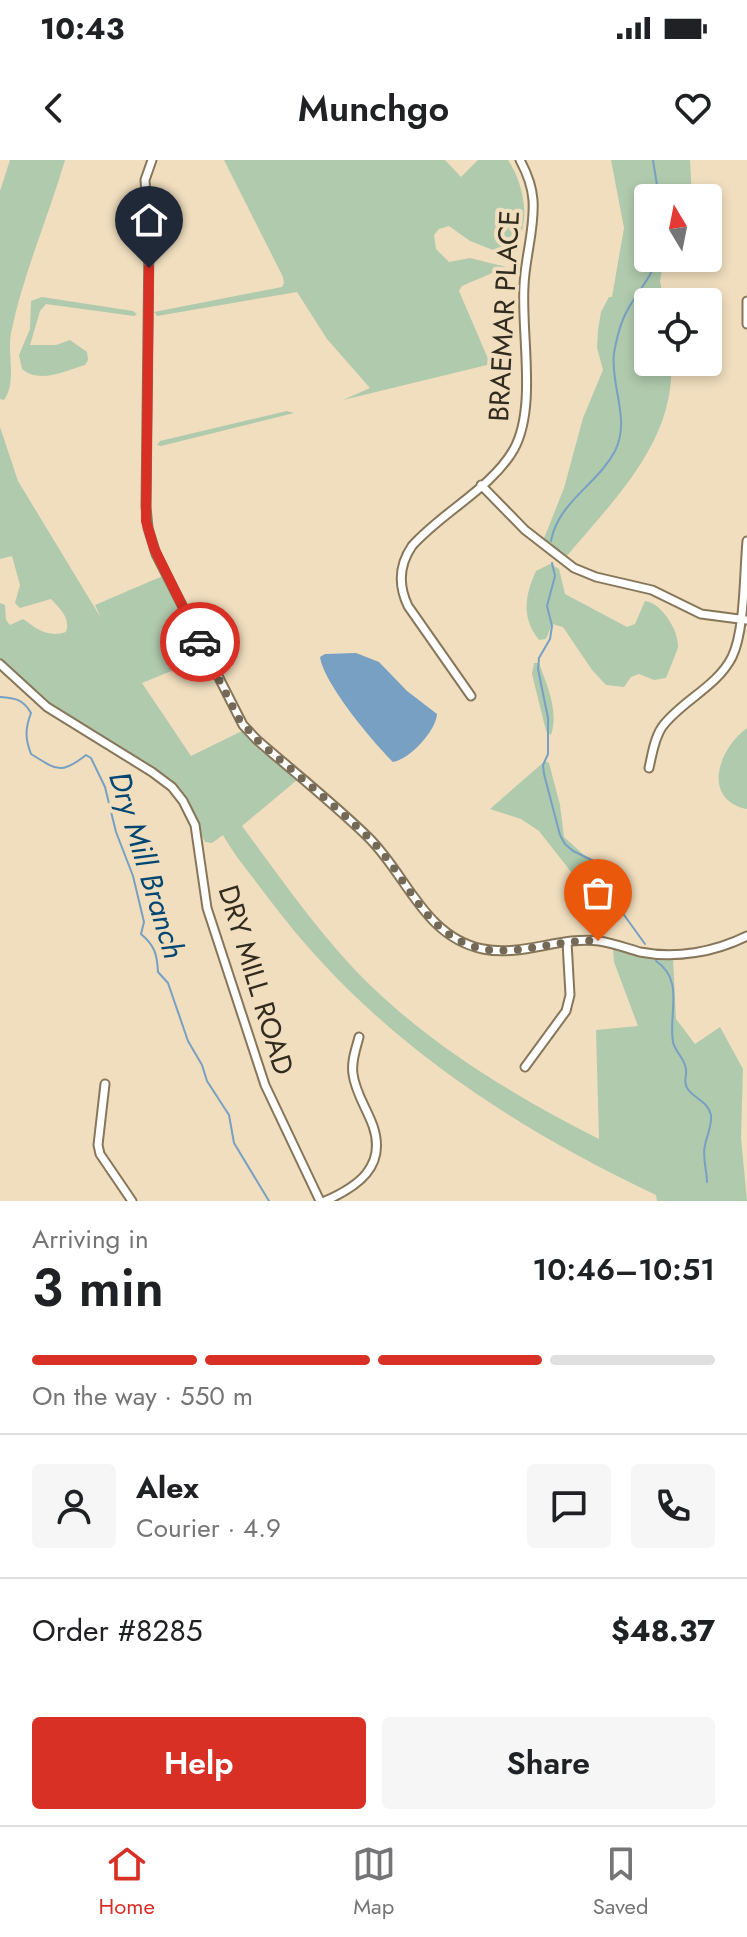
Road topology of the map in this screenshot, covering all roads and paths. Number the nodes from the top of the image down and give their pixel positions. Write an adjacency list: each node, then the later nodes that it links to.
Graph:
1 (152, 160): 12 (street)
2 (520, 160): 5 (street, BRAEMAR PLACE)
3 (747, 301): 4 (street)
4 (747, 324)
5 (481, 485): 7 (street); 9 (street, BRAEMAR PLACE)
6 (747, 541): 7 (street)
7 (744, 619): 10 (street)
8 (0, 664): 17 (street, DRY MILL ROAD)
9 (471, 696)
10 (649, 768)
11 (747, 936): 12 (street)
12 (567, 942): 14 (street)
13 (359, 1037): 17 (street)
14 (525, 1067)
15 (105, 1084): 16 (street)
16 (132, 1201)
17 (322, 1201)

